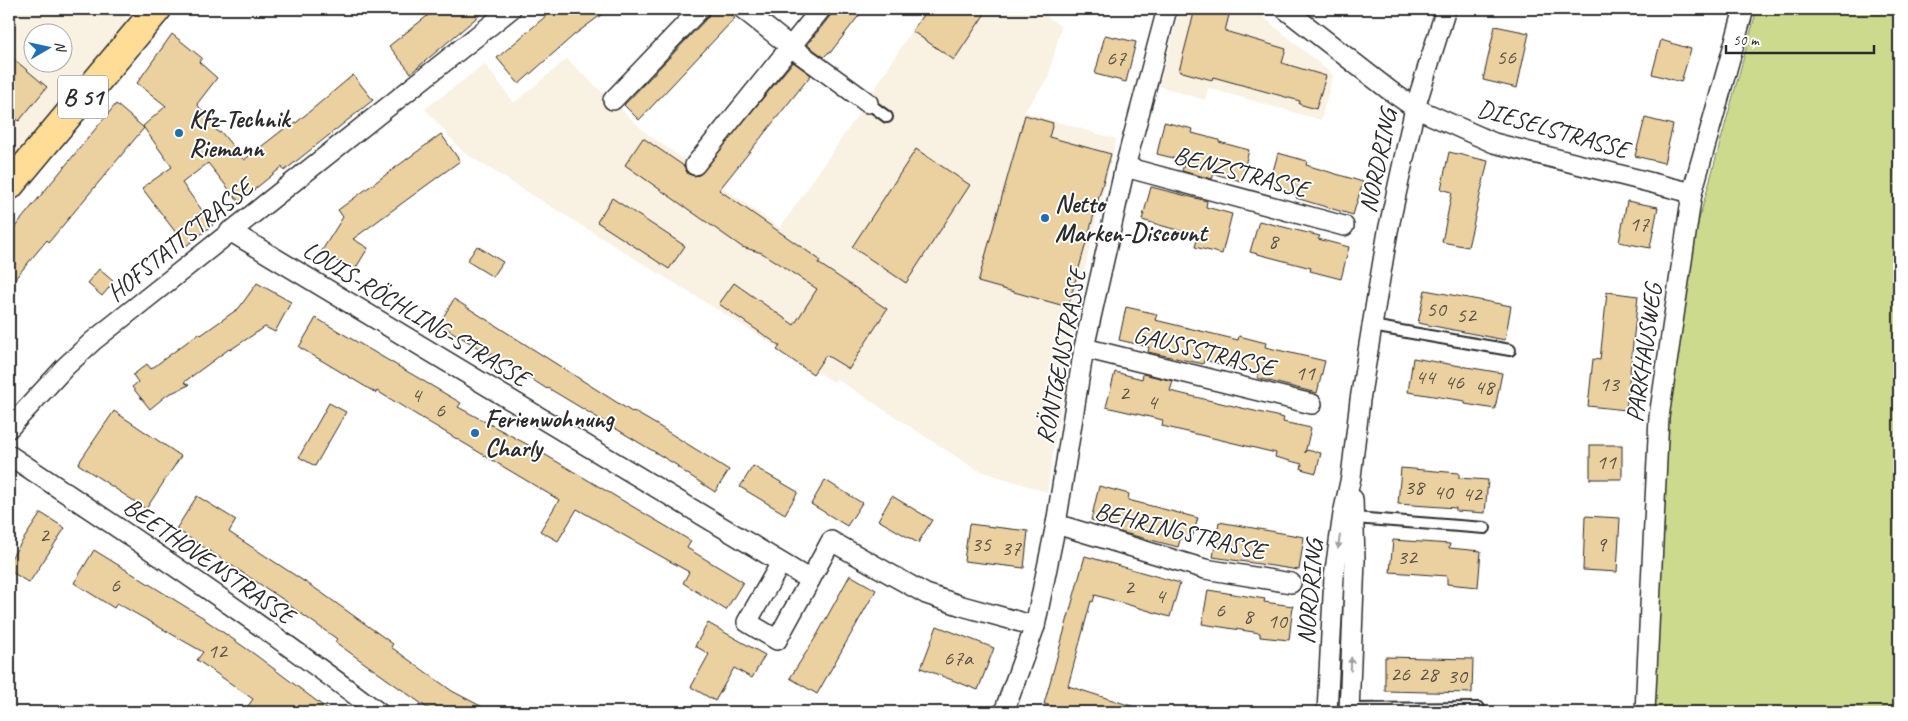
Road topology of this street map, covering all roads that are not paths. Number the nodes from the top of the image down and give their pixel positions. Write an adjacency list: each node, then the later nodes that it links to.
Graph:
1 (156, 9): 17 (main road, B 51)
2 (511, 9): 20 (street, HOFSTATTSTRASSE)
3 (700, 9): 11 (street)
4 (743, 9): 10 (street)
5 (821, 9): 10 (street)
6 (1167, 9): 16 (street, RÖNTGENSTRASSE)
7 (1285, 9): 13 (street, DIESELSTRASSE)
8 (1446, 9): 13 (street, NORDRING)
9 (1744, 9): 18 (street, PARKHAUSWEG)
10 (790, 47): 12 (street); 15 (street)
11 (613, 100)
12 (868, 103): 14 (lane)
13 (1415, 108): 18 (street, DIESELSTRASSE); 21 (street, NORDRING)
14 (887, 117)
15 (696, 165)
16 (1125, 168): 19 (street, BENZSTRASSE); 22 (street, RÖNTGENSTRASSE)
17 (9, 186)
18 (1692, 194): 40 (street, PARKHAUSWEG)
19 (1344, 226)
20 (230, 231): 25 (street, HOFSTATTSTRASSE); 31 (street, LOUIS-RÖCHLING-STRASSE)
21 (1372, 326): 23 (lane); 27 (street, NORDRING)
22 (1084, 348): 24 (street, GAUSSSTRASSE); 29 (street, RÖNTGENSTRASSE)
23 (1510, 350)
24 (1312, 404)
25 (9, 428)
26 (9, 455): 38 (street, BEETHOVENSTRASSE)
27 (1351, 477): 28 (street, NORDRING); 39 (street, NORDRING, one-way to 39)
28 (1354, 518): 30 (lane, NORDRING); 37 (street, NORDRING, one-way to 28)
29 (1056, 524): 33 (street, BEHRINGSTRASSE); 34 (street, RÖNTGENSTRASSE)
30 (1485, 528)
31 (781, 563): 32 (street, LOUIS-RÖCHLING-STRASSE); 32 (street)
32 (810, 580): 34 (street)
33 (1291, 583)
34 (1035, 626): 36 (street, RÖNTGENSTRASSE)
35 (1479, 708): 37 (lane, NORDRING)
36 (1007, 711)
37 (1349, 711)
38 (378, 712)
39 (1327, 712)
40 (1645, 712)

